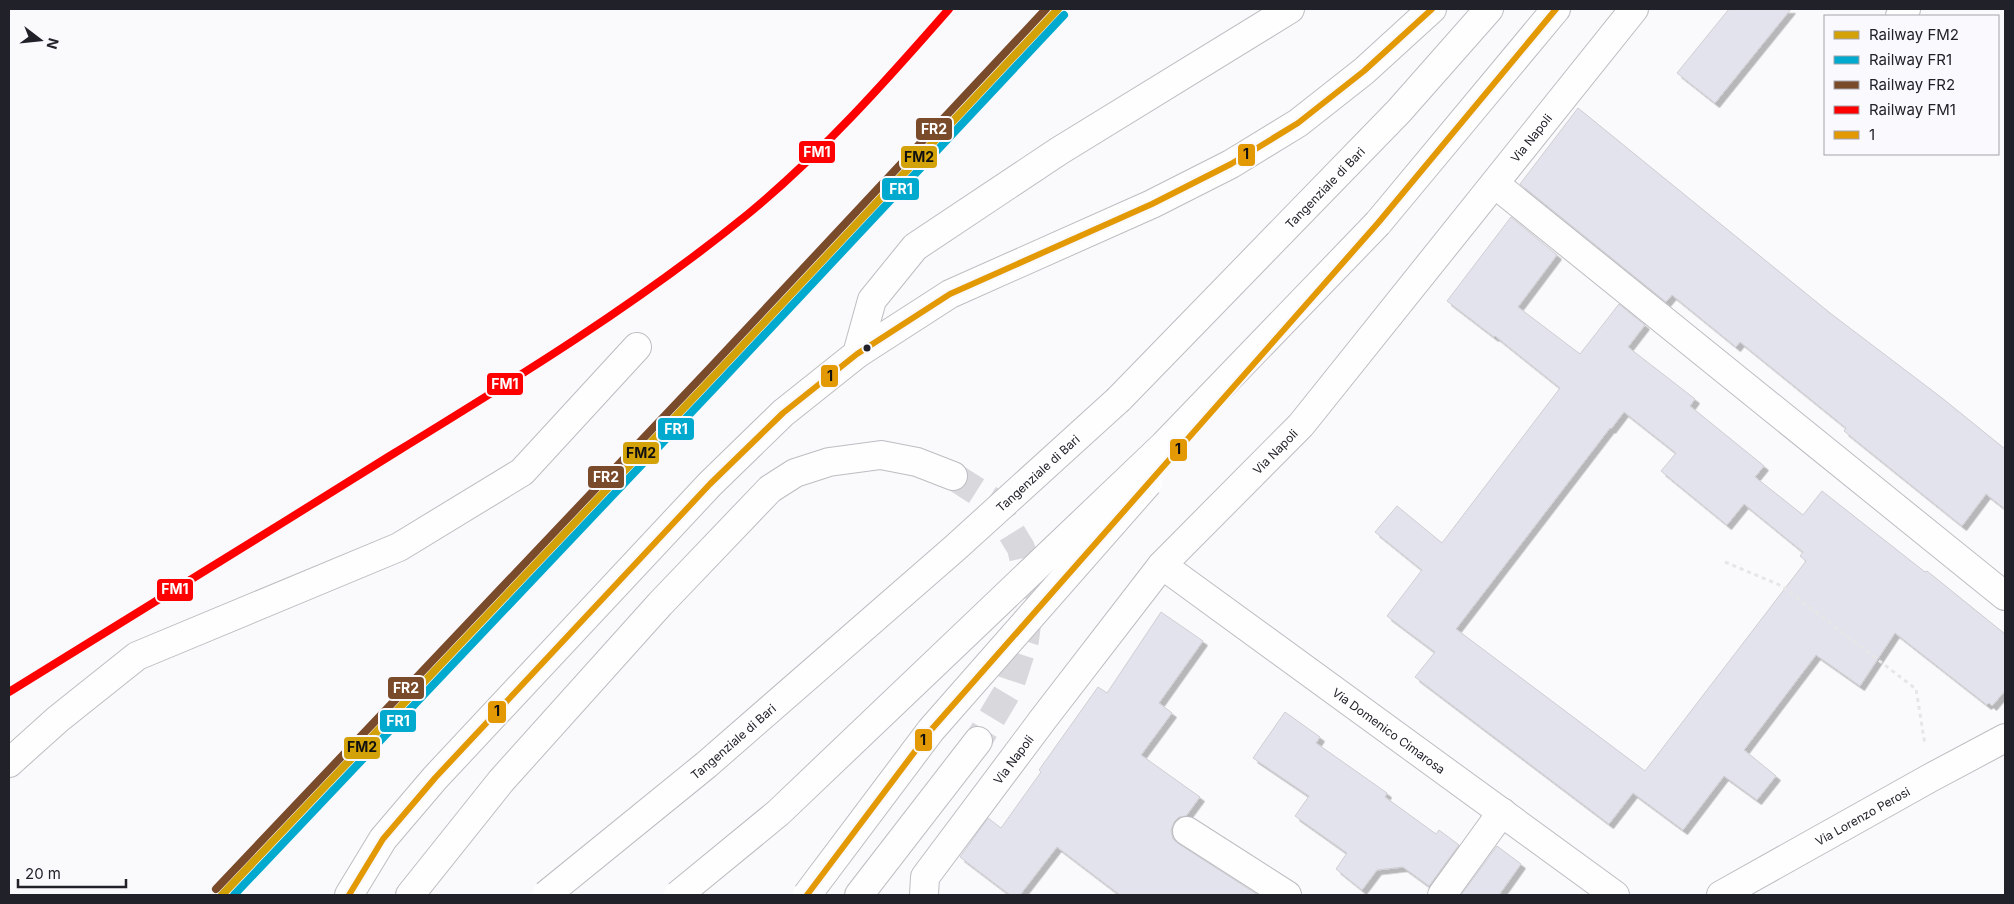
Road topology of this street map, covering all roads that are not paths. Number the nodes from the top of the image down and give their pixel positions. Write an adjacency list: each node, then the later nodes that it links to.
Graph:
1 (1290, 9): 9 (main road)
2 (1432, 9): 9 (main road)
3 (1489, 9): 20 (main road, Tangenziale di Bari, bridge)
4 (1556, 9): 7 (main road)
5 (1634, 9): 6 (main road, Via Napoli)
6 (1495, 184): 11 (main road, Via Napoli); 12 (main road)
7 (1378, 223): 21 (main road, bridge); 22 (main road, bridge)
8 (637, 347): 15 (main road)
9 (857, 354): 18 (main road)
10 (953, 476): 19 (main road)
11 (1162, 565): 16 (main road, Via Domenico Cimarosa); 24 (main road, Via Napoli)
12 (2005, 596)
13 (2005, 738): 28 (main road, Via Lorenzo Perosi)
14 (978, 741): 23 (main road)
15 (9, 764)
16 (1502, 812): 26 (main road); 27 (main road, Via Domenico Cimarosa)
17 (1187, 831): 25 (main road)
18 (349, 895)
19 (410, 895)
20 (546, 895)
21 (678, 895)
22 (807, 895)
23 (859, 895)
24 (924, 895)
25 (1287, 895)
26 (1442, 895)
27 (1616, 895)
28 (1721, 895)

